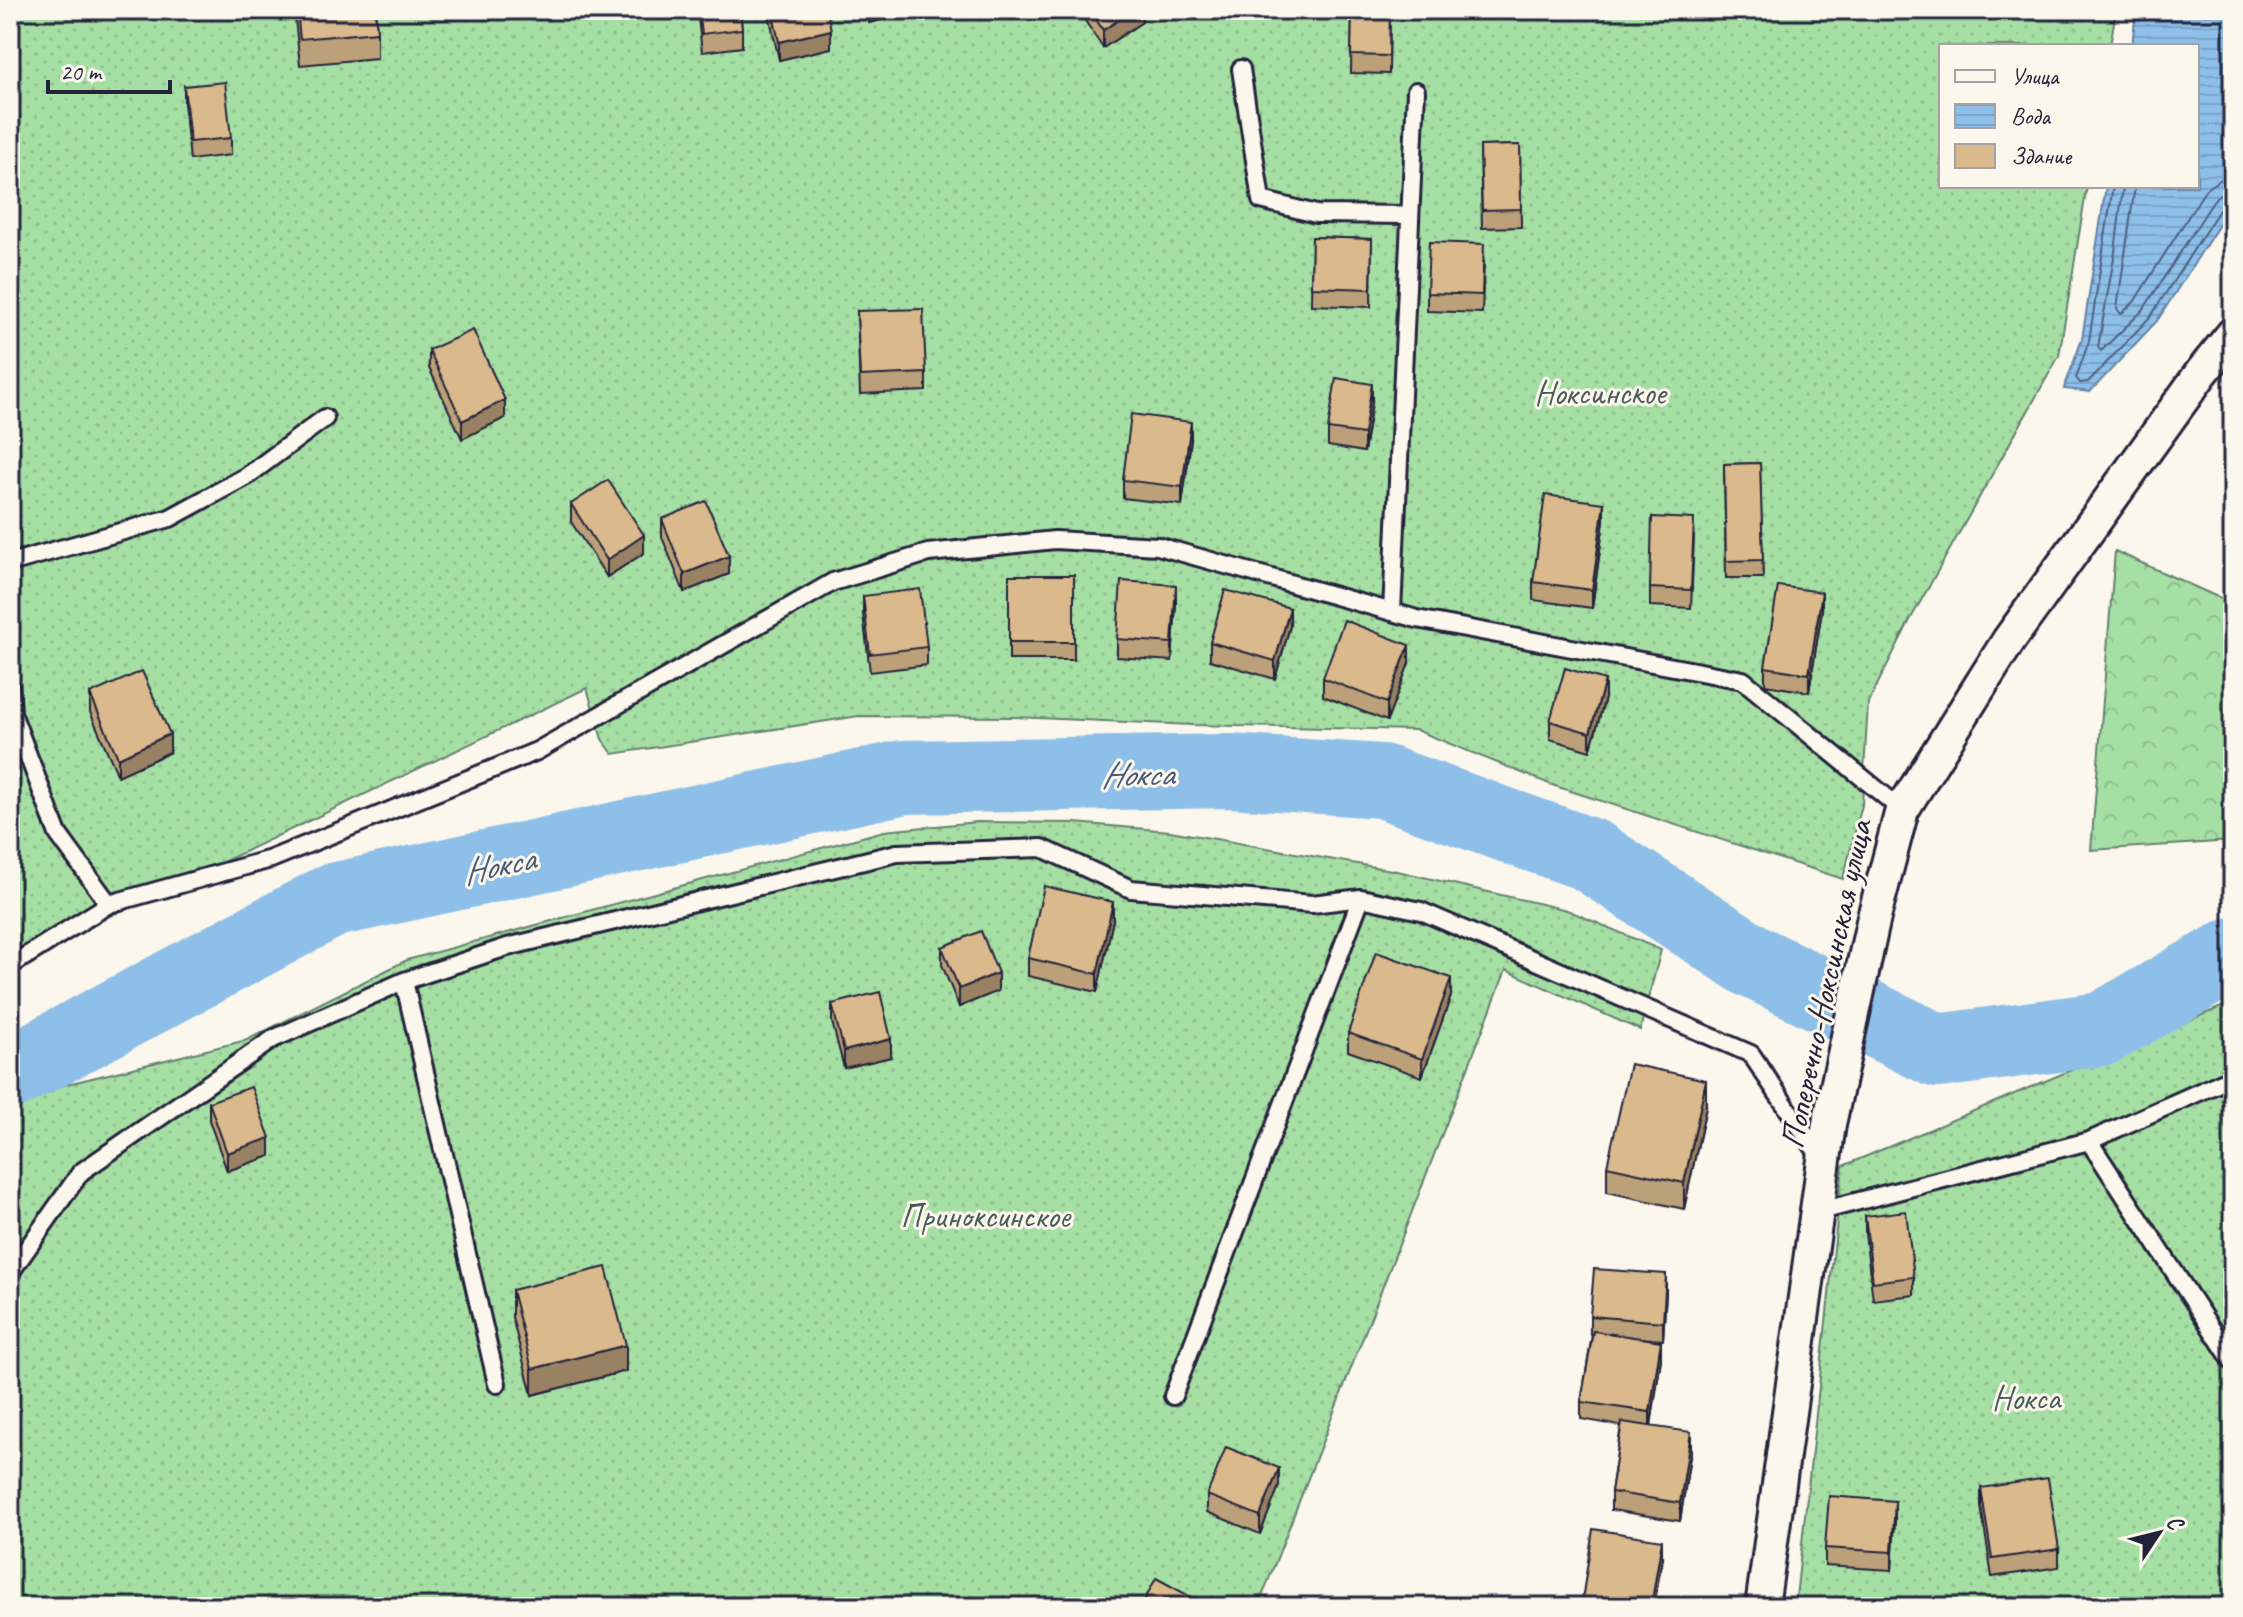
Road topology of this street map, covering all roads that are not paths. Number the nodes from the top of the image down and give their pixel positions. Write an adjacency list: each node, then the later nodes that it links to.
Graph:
1 (1241, 69): 3 (lane)
2 (1416, 91): 3 (lane)
3 (1410, 215): 7 (lane)
4 (2233, 334): 9 (street, Поперечно-Ноксинская улица)
5 (325, 418): 6 (lane)
6 (10, 563)
7 (1392, 612): 9 (lane); 11 (lane)
8 (10, 686): 11 (lane)
9 (1902, 810): 16 (street, Поперечно-Ноксинская улица)
10 (1361, 898): 13 (lane); 16 (lane); 21 (lane)
11 (109, 904): 12 (lane)
12 (10, 966)
13 (404, 981): 18 (lane); 20 (lane)
14 (2233, 1077): 15 (lane)
15 (2089, 1141): 17 (lane); 19 (lane)
16 (1823, 1163): 17 (street, Поперечно-Ноксинская улица)
17 (1817, 1212): 22 (street, Поперечно-Ноксинская улица)
18 (10, 1273)
19 (2233, 1362)
20 (497, 1384)
21 (1173, 1396)
22 (1762, 1607)

